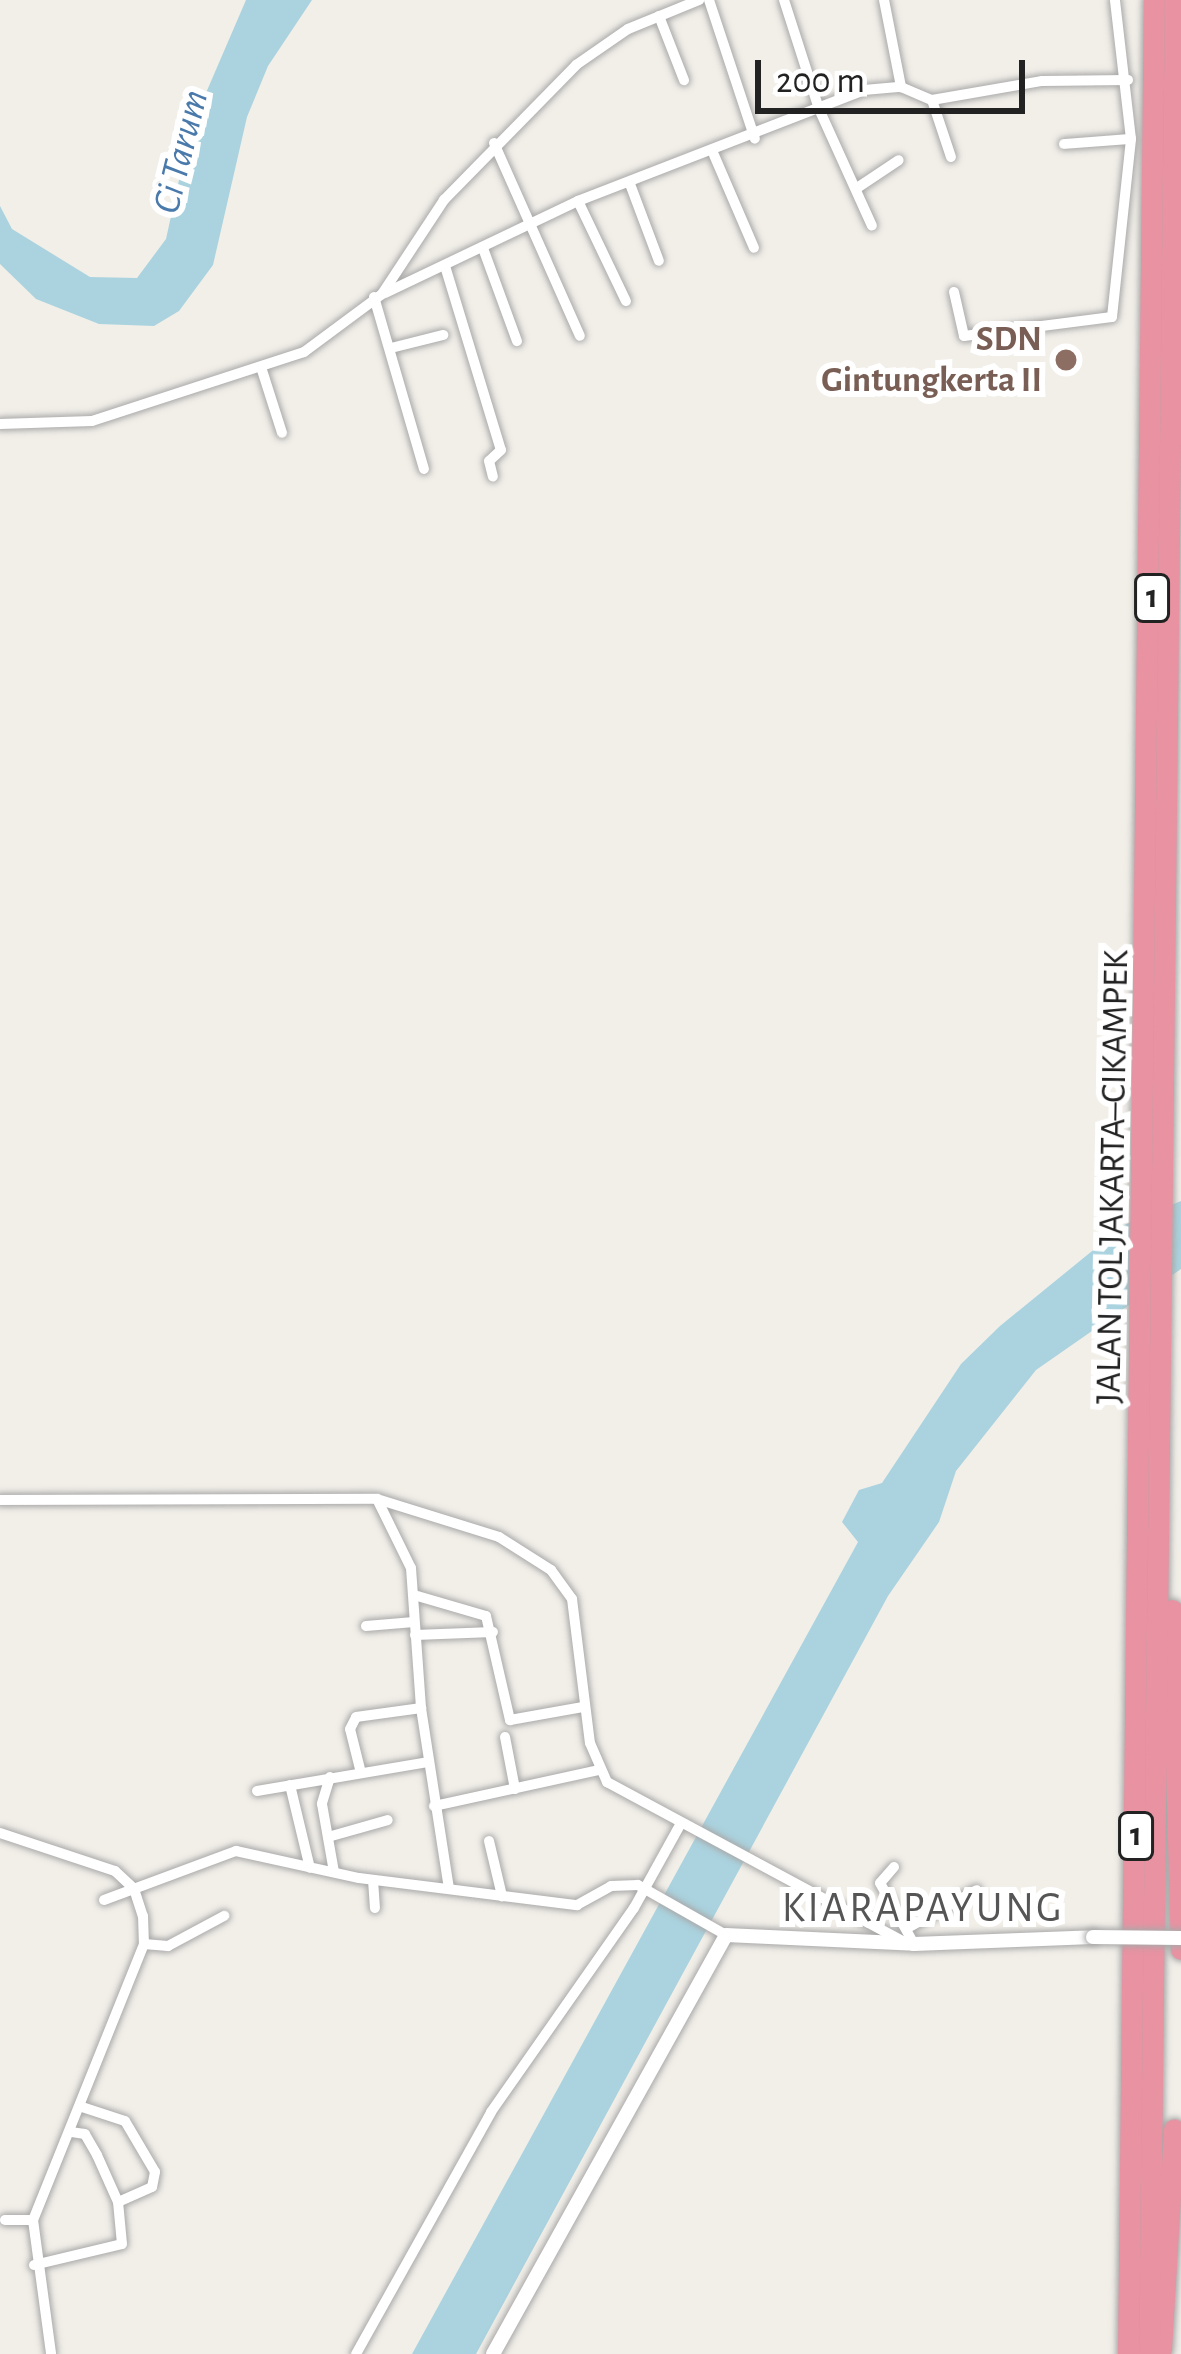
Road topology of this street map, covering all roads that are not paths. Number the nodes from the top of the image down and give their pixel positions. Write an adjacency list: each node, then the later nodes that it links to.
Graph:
1 (699, 0): 8 (street)
2 (709, 0): 14 (street)
3 (784, 0): 13 (street)
4 (884, 0): 11 (street)
5 (1115, 0): 10 (street)
6 (1154, 0): 42 (highway, JALAN TOL JAKARTA–CIKAMPEK / 1)
7 (1174, 0): 42 (highway, JALAN TOL JAKARTA–CIKAMPEK / 1)
8 (658, 16): 9 (street); 16 (street)
9 (684, 80)
10 (1128, 80): 12 (street); 15 (street)
11 (901, 87): 12 (street); 13 (street)
12 (932, 100): 19 (street)
13 (819, 109): 14 (street); 22 (street)
14 (755, 139): 18 (street)
15 (1131, 139): 17 (street); 30 (street)
16 (494, 143): 24 (street); 31 (street)
17 (1064, 144)
18 (714, 155): 21 (street); 26 (street)
19 (951, 157)
20 (899, 160): 22 (street)
21 (630, 184): 23 (street); 28 (street)
22 (856, 188): 25 (street)
23 (578, 201): 24 (street); 32 (street)
24 (534, 226): 27 (street); 34 (street)
25 (872, 226)
26 (754, 248)
27 (484, 251): 29 (street); 35 (street)
28 (659, 261)
29 (445, 266): 31 (street); 41 (street)
30 (954, 292)
31 (378, 296): 36 (street); 37 (street)
32 (626, 301)
33 (443, 335): 36 (street)
34 (580, 336)
35 (517, 341)
36 (391, 348): 40 (street)
37 (261, 367): 38 (street); 39 (street)
38 (0, 424)
39 (282, 433)
40 (424, 470)
41 (493, 477)
42 (1156, 1191): 43 (highway, JALAN TOL JAKARTA–CIKAMPEK / 1); 93 (highway, JALAN TOL JAKARTA–CIKAMPEK / 1)
43 (1162, 1460): 82 (highway); 94 (highway, JALAN TOL JAKARTA–CIKAMPEK / 1)
44 (377, 1499): 45 (street); 46 (street); 50 (street)
45 (0, 1500)
46 (413, 1595): 48 (street); 49 (street)
47 (366, 1626): 48 (street)
48 (415, 1628): 49 (street); 51 (street)
49 (493, 1632): 50 (street)
50 (584, 1707): 54 (street)
51 (422, 1708): 53 (street); 55 (street)
52 (505, 1737): 58 (street)
53 (428, 1762): 55 (street); 60 (street)
54 (599, 1770): 58 (street); 62 (street)
55 (361, 1773): 56 (street)
56 (330, 1777): 57 (street); 64 (street)
57 (290, 1784): 59 (street); 67 (street)
58 (515, 1789): 60 (street)
59 (257, 1791)
60 (434, 1806): 71 (street)
61 (388, 1820): 64 (street)
62 (686, 1829): 72 (street); 79 (street)
63 (0, 1833): 70 (street)
64 (328, 1837): 68 (street)
65 (489, 1841): 74 (street)
66 (894, 1867): 79 (street)
67 (310, 1868): 68 (street); 70 (street)
68 (334, 1872): 69 (street)
69 (373, 1880): 71 (street); 76 (street)
70 (134, 1888): 75 (street); 81 (street)
71 (449, 1888): 74 (street)
72 (645, 1888): 74 (street); 78 (street); 91 (street)
73 (977, 1890): 79 (street)
74 (502, 1896)
75 (104, 1900)
76 (374, 1908)
77 (224, 1916): 81 (street)
78 (726, 1935): 79 (street); 92 (street)
79 (909, 1938): 80 (street, bridge)
80 (1181, 1938)
81 (144, 1944): 83 (street)
82 (1181, 1949)
83 (82, 2107): 85 (street); 86 (street)
84 (1174, 2128): 95 (highway)
85 (70, 2132): 86 (street); 87 (street)
86 (118, 2202): 89 (street)
87 (33, 2219): 88 (street); 89 (street)
88 (5, 2220)
89 (34, 2265): 90 (street)
90 (51, 2354)
91 (356, 2354)
92 (494, 2354)
93 (1128, 2354)
94 (1149, 2354)
95 (1161, 2354)

